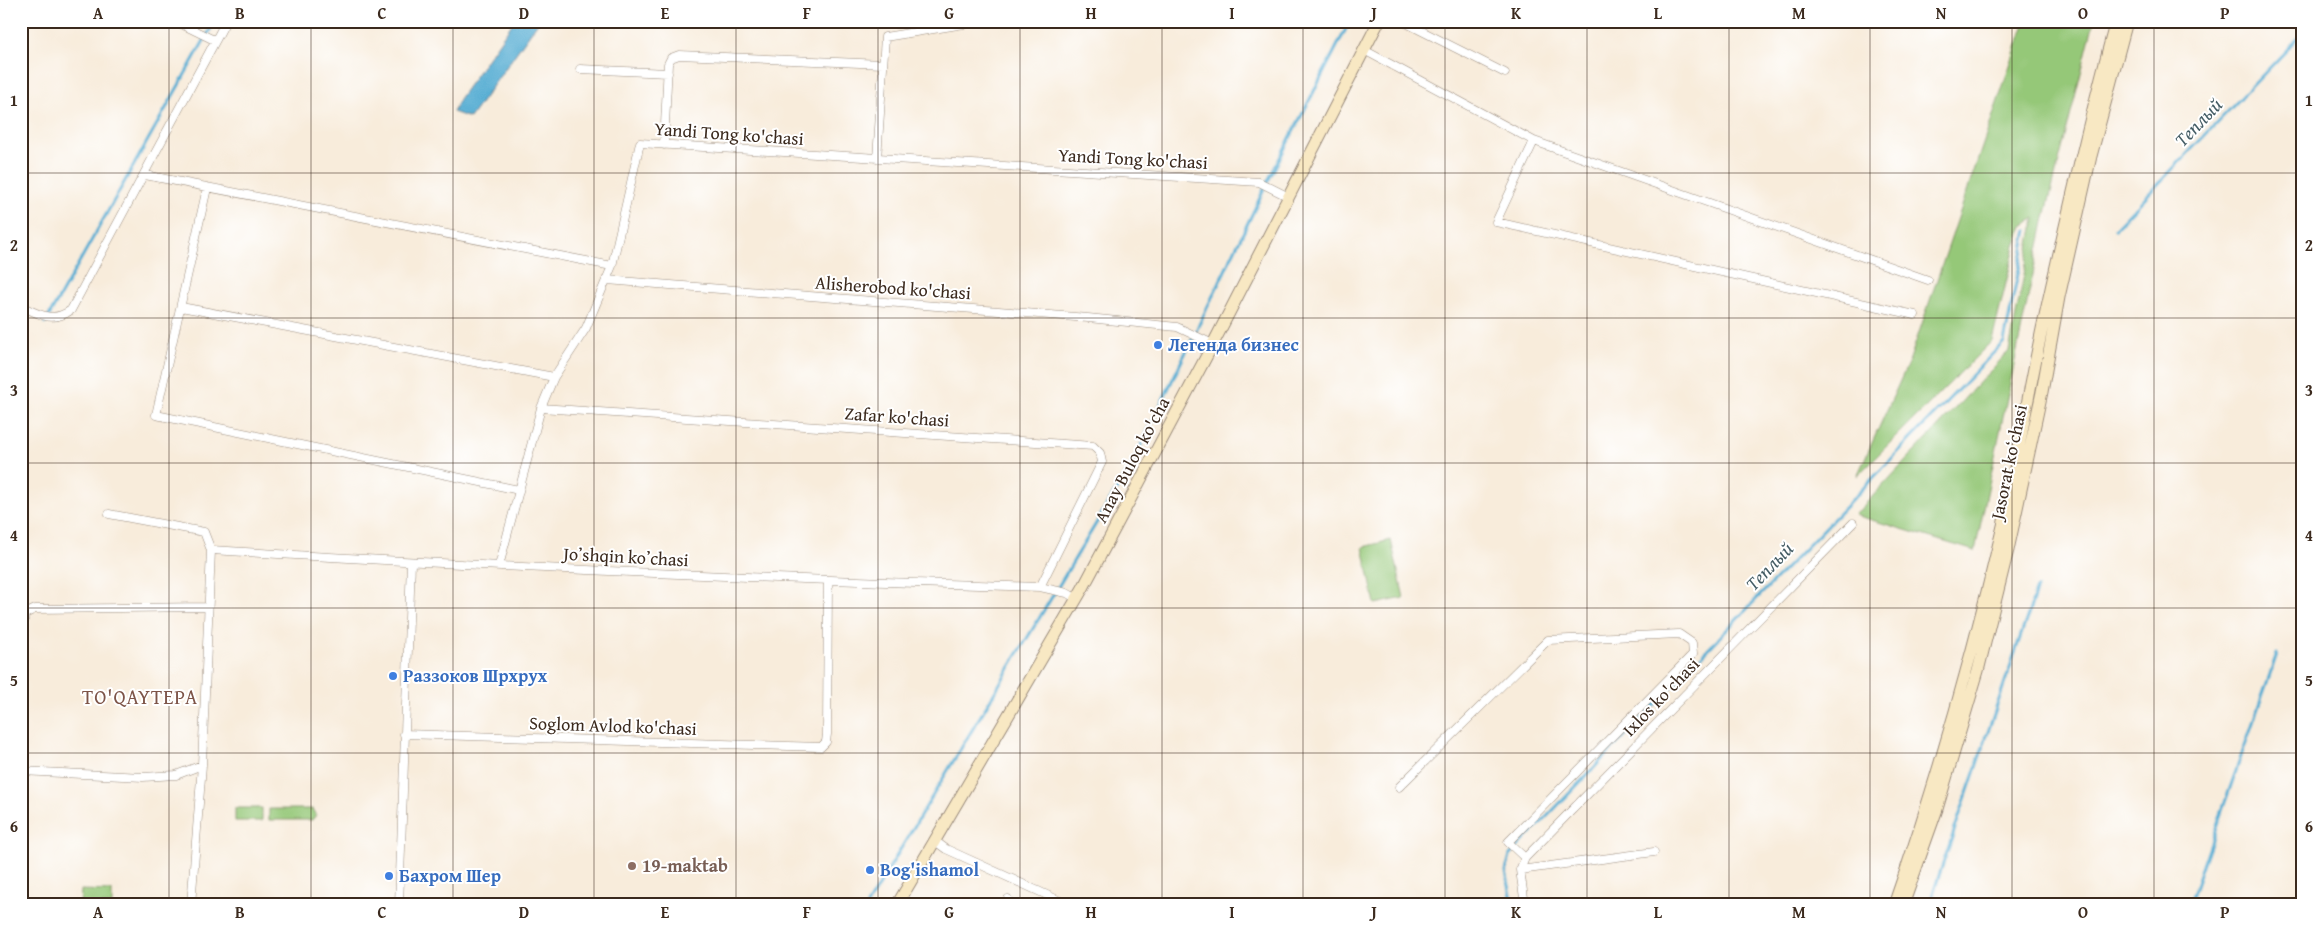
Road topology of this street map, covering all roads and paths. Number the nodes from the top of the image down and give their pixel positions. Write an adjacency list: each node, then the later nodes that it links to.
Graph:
1 (175, 21): 8 (street)
2 (226, 21): 8 (street)
3 (982, 21): 10 (street)
4 (1379, 21): 9 (main road, Anay Buloq ko'cha)
5 (1402, 21): 13 (street)
6 (2116, 21): 53 (main road, Jasorat koʻchasi)
7 (2127, 21): 54 (main road, Jasorat koʻchasi)
8 (209, 38): 17 (street)
9 (1364, 50): 14 (street); 19 (main road, Anay Buloq ko'cha)
10 (883, 64): 12 (street); 16 (street)
11 (580, 69): 12 (street)
12 (668, 73): 15 (street)
13 (1505, 73)
14 (1534, 141): 22 (street); 25 (street)
15 (664, 145): 16 (street, Yandi Tong ko'chasi); 20 (street, Yandi Tong ko'chasi)
16 (877, 159): 19 (street, Yandi Tong ko'chasi)
17 (145, 175): 18 (street); 23 (street)
18 (207, 188): 20 (street); 24 (street)
19 (1284, 194): 26 (main road, Anay Buloq ko'cha)
20 (612, 266): 21 (street, Yandi Tong ko'chasi)
21 (607, 280): 26 (street, Alisherobod ko'chasi); 27 (street, Yandi Tong ko'chasi)
22 (1928, 280)
23 (21, 306)
24 (181, 307): 27 (street); 29 (street)
25 (1915, 315)
26 (1209, 342): 37 (main road, Anay Buloq ko'cha)
27 (554, 377): 28 (street, Yandi Tong ko'chasi)
28 (540, 408): 29 (street, Yandi Tong ko'chasi); 36 (street, Zafar ko'chasi)
29 (519, 490): 34 (street, Yandi Tong ko'chasi)
30 (109, 514): 32 (street)
31 (1853, 523): 46 (street, Ixlos ko'chasi)
32 (211, 550): 33 (street, Joʼshqin koʼchasi); 38 (street)
33 (411, 562): 34 (street, Joʼshqin koʼchasi); 40 (street)
34 (499, 566): 35 (street, Joʼshqin koʼchasi)
35 (828, 581): 36 (street, Joʼshqin koʼchasi); 40 (street, Soglom Avlod ko'chasi)
36 (1040, 587): 37 (street, Joʼshqin koʼchasi)
37 (1072, 596): 44 (main road, Anay Buloq ko'cha)
38 (208, 607): 39 (street); 41 (street)
39 (21, 639)
40 (404, 734): 50 (street)
41 (202, 765): 42 (street); 49 (street)
42 (21, 771)
43 (1399, 787): 46 (street)
44 (934, 841): 48 (main road, Anay Buloq ko'cha); 51 (street)
45 (1654, 852): 47 (street)
46 (1525, 858): 47 (street, Ixlos ko'chasi)
47 (1520, 870): 52 (street)
48 (898, 904)
49 (191, 905)
50 (399, 905)
51 (1069, 905)
52 (1525, 905)
53 (1894, 905)
54 (1904, 905)

